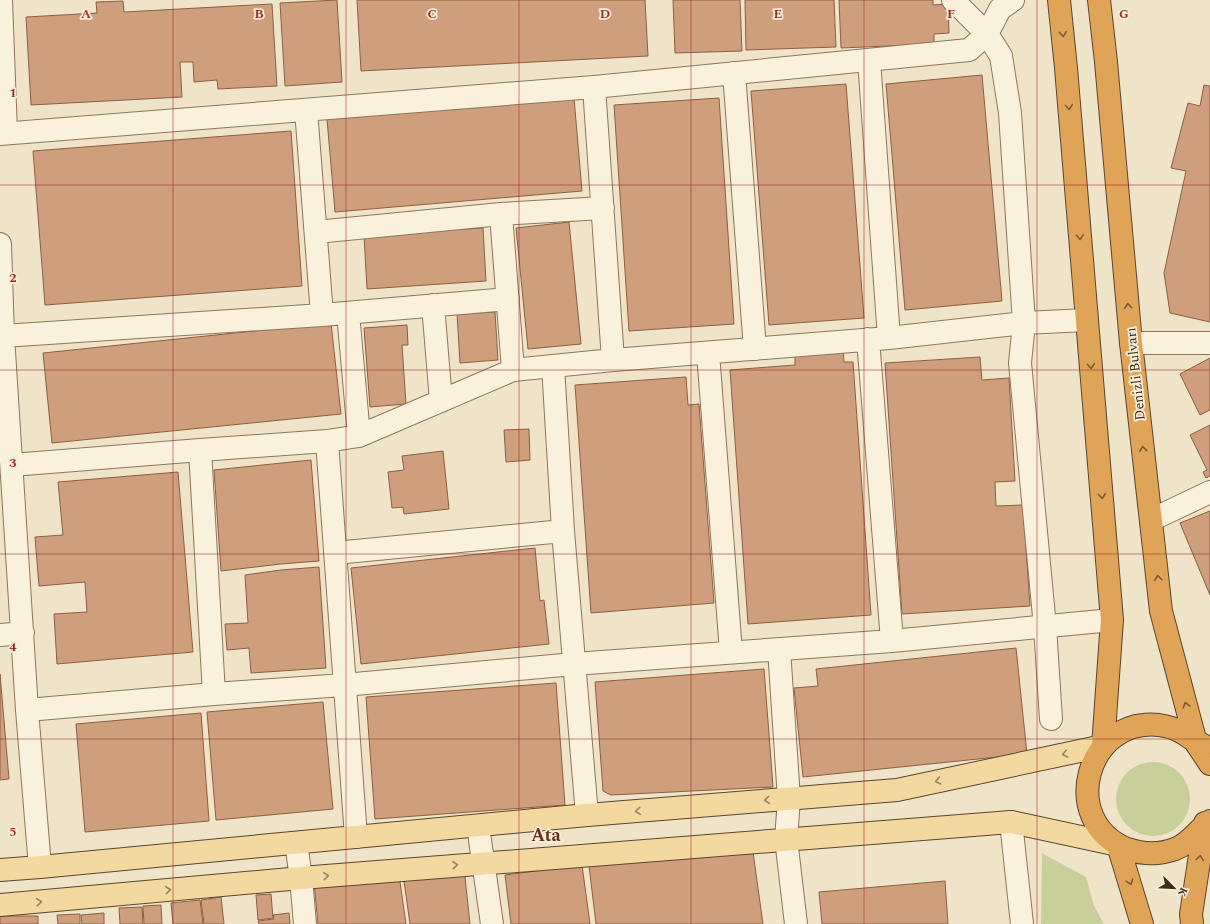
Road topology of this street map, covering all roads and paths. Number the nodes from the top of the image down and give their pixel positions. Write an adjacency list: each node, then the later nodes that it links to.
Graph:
1 (1, 0): 11 (street)
2 (953, 0): 6 (street)
3 (1013, 0): 6 (street)
4 (1059, 0): 20 (highway, one-way to 20)
5 (1099, 0): 24 (highway, Denizli Bulvarı, one-way to 5)
6 (987, 34): 7 (street); 21 (street)
7 (869, 60): 8 (street); 23 (street)
8 (734, 73): 9 (street); 26 (street)
9 (594, 87): 10 (street); 12 (street)
10 (306, 110): 11 (street); 14 (street)
11 (3, 133)
12 (603, 208): 13 (street); 28 (street)
13 (501, 214): 14 (street); 16 (street)
14 (316, 232): 19 (street)
15 (0, 244): 22 (street)
16 (508, 299): 17 (street); 30 (street)
17 (433, 305): 18 (street); 31 (street)
18 (348, 313): 19 (street); 32 (street)
19 (322, 315): 22 (street)
20 (1086, 320): 21 (street); 40 (highway, one-way to 40)
21 (1024, 322): 23 (street); 41 (street)
22 (3, 336): 35 (street)
23 (879, 339): 26 (street); 44 (street)
24 (1131, 343): 25 (street); 37 (highway, Denizli Bulvarı, one-way to 24)
25 (1210, 343)
26 (755, 349): 27 (street)
27 (708, 353): 28 (street); 46 (street)
28 (613, 360): 29 (street)
29 (553, 366): 30 (street); 38 (street)
30 (514, 370): 31 (street)
31 (441, 401): 32 (street)
32 (359, 436): 33 (street)
33 (327, 441): 34 (street); 39 (street)
34 (200, 450): 35 (street); 49 (street)
35 (12, 465): 42 (street)
36 (1210, 492): 37 (street)
37 (1151, 520): 52 (highway, Denizli Bulvarı, one-way to 37)
38 (563, 531): 39 (street); 47 (street)
39 (335, 553): 48 (street)
40 (1112, 620): 41 (street); 53 (highway)
41 (1045, 626): 44 (street); 51 (street)
42 (23, 633): 43 (street); 50 (street)
43 (0, 635)
44 (892, 641): 45 (street)
45 (778, 649): 46 (street); 55 (street)
46 (731, 652): 47 (street)
47 (574, 664): 48 (street); 56 (street)
48 (344, 685): 49 (street); 60 (street)
49 (214, 694): 50 (street)
50 (27, 710): 65 (street)
51 (1051, 718)
52 (1203, 745): 53 (highway); 54 (highway)
53 (1103, 746): 55 (main road, one-way to 55); 63 (highway)
54 (1210, 764)
55 (789, 798): 56 (main road, one-way to 56); 61 (street)
56 (587, 815): 59 (main road)
57 (1208, 820): 63 (highway); 74 (highway, one-way to 57)
58 (1011, 822): 61 (main road); 63 (main road); 72 (street)
59 (478, 826): 60 (main road); 64 (street)
60 (356, 837): 62 (main road)
61 (786, 839): 64 (main road); 71 (street)
62 (296, 843): 65 (main road); 67 (street)
63 (1118, 845): 73 (highway, one-way to 73)
64 (483, 863): 67 (main road, one-way to 64); 70 (street)
65 (40, 868): 66 (main road)
66 (0, 870)
67 (301, 878): 68 (main road, one-way to 67); 69 (street)
68 (0, 905)
69 (305, 924)
70 (492, 924)
71 (796, 924)
72 (1022, 924)
73 (1142, 924)
74 (1192, 924)

